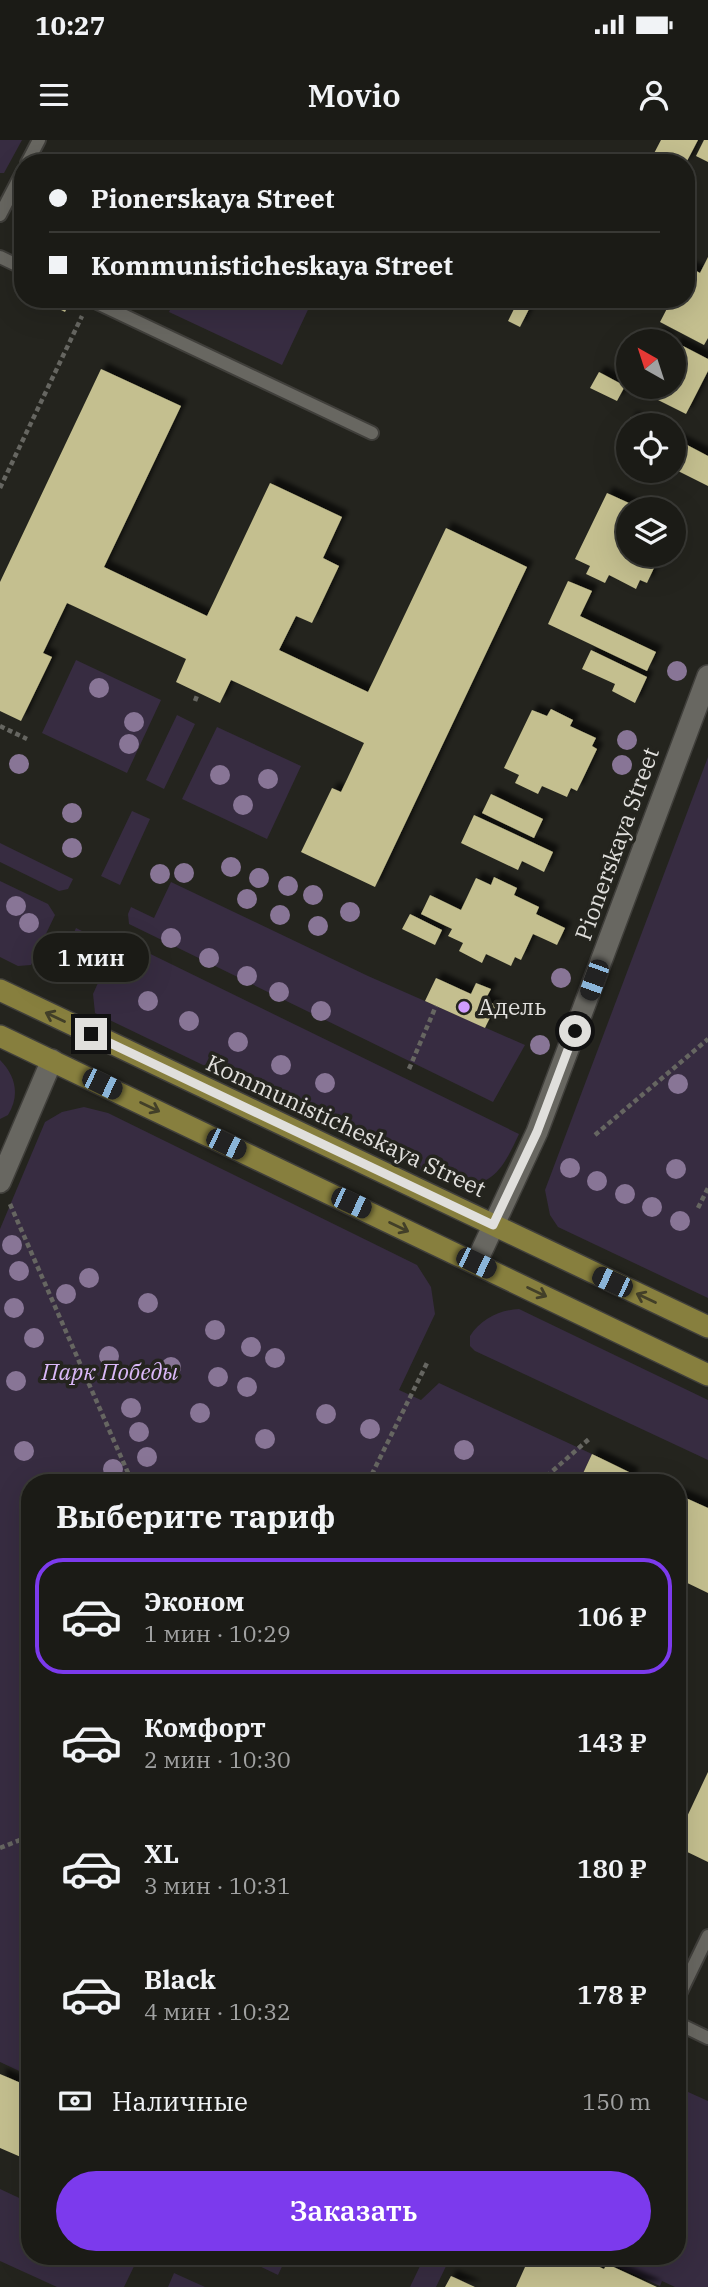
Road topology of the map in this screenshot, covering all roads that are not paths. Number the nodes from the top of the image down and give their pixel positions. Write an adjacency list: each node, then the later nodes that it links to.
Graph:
1 (14, 188): 2 (lane)
2 (0, 215)
3 (107, 308): 4 (lane)
4 (372, 433)
5 (708, 676): 10 (street, Pionerskaya Street)
6 (0, 990): 10 (main road, Kommunisticheskaya Street, one-way to 6)
7 (0, 1036): 8 (main road)
8 (52, 1060): 9 (street); 11 (main road, one-way to 11)
9 (3, 1190)
10 (493, 1225): 11 (street, Pionerskaya Street); 12 (main road, Kommunisticheskaya Street, one-way to 10)
11 (476, 1263): 13 (main road, one-way to 13)
12 (708, 1327)
13 (708, 1375)
14 (708, 1937): 15 (lane)
15 (686, 1982)
16 (686, 2027): 17 (lane)
17 (708, 2038)

